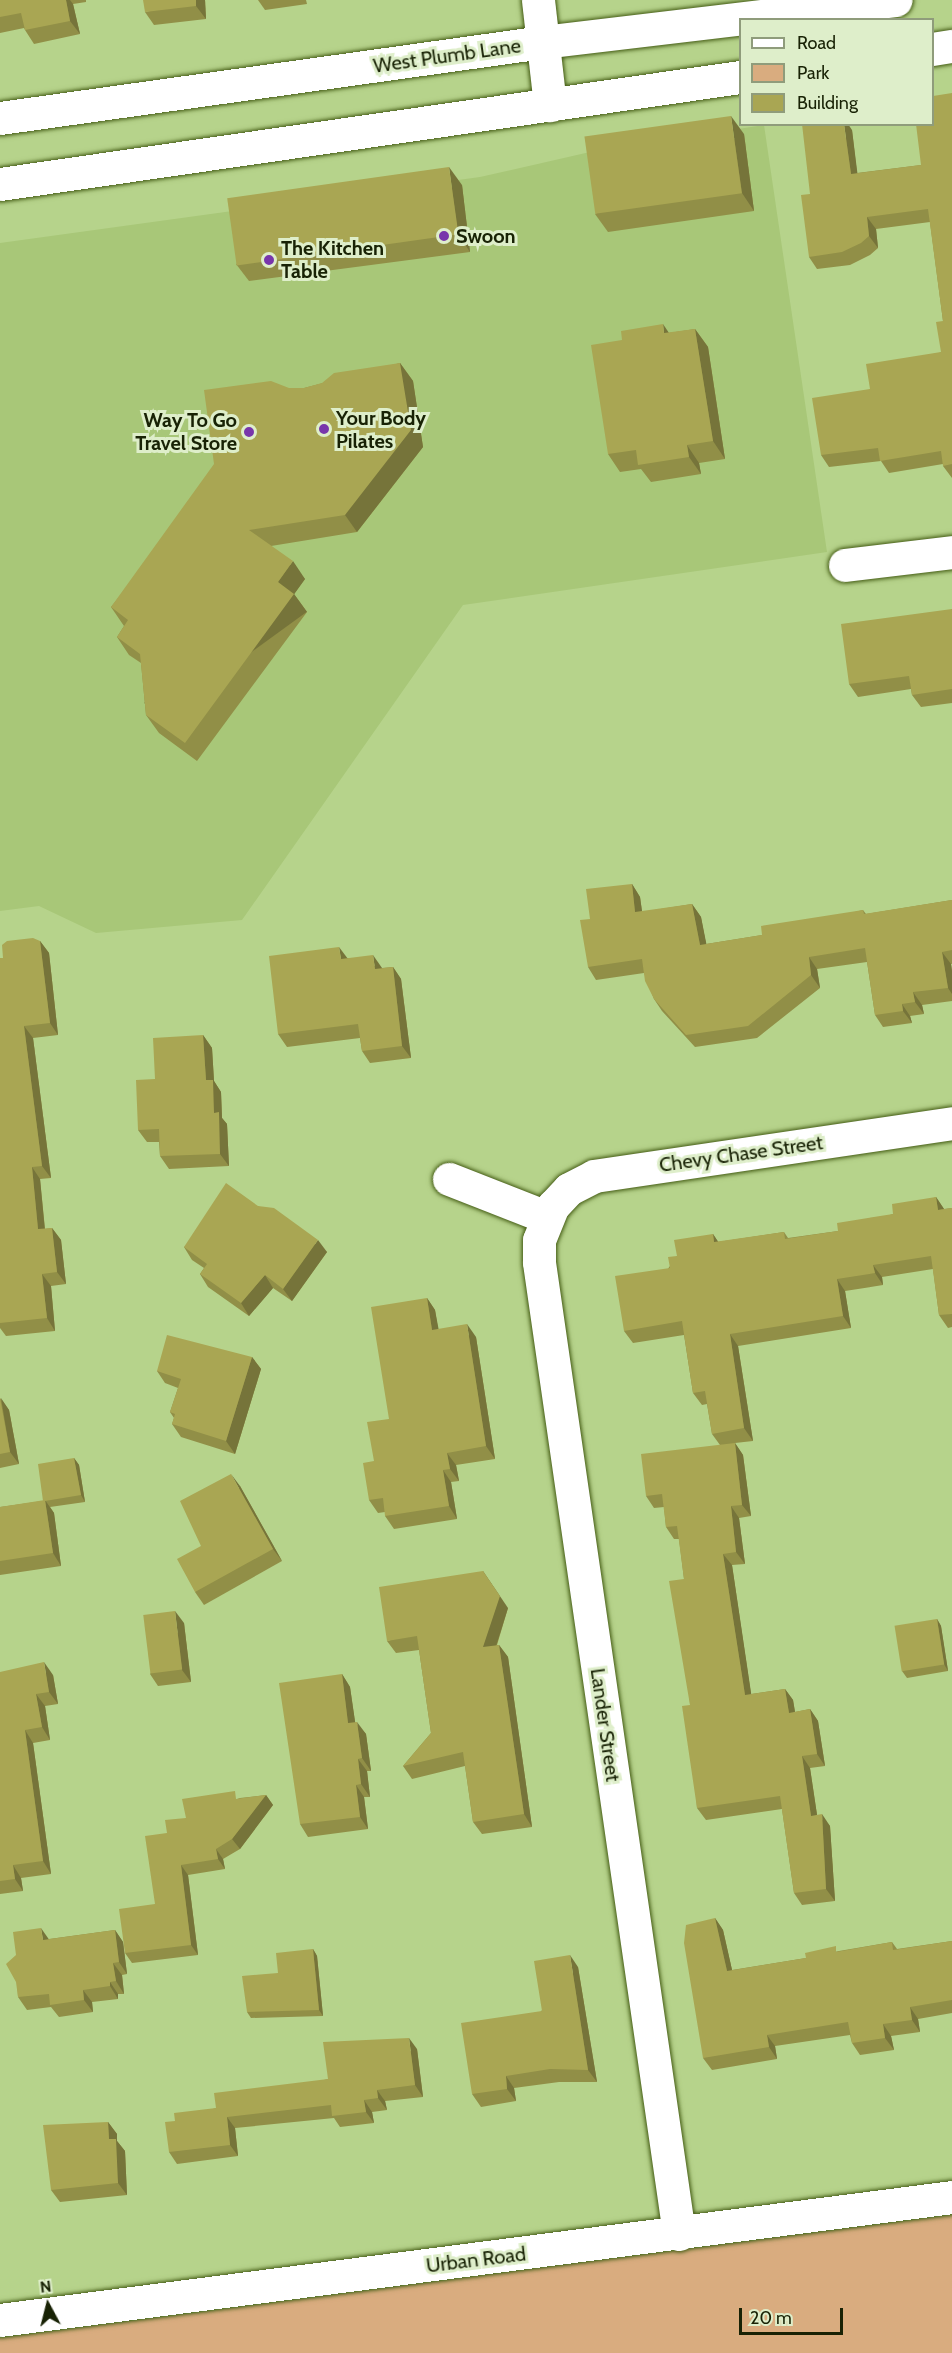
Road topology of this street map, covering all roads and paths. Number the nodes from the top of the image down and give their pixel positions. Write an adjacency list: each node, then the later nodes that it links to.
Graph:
1 (538, 0): 5 (street)
2 (896, 0): 3 (street, West Plumb Lane)
3 (745, 18)
4 (739, 19): 5 (street, West Plumb Lane)
5 (543, 42): 9 (street); 10 (street, West Plumb Lane)
6 (952, 46): 7 (street)
7 (934, 49)
8 (739, 77): 9 (street)
9 (550, 105): 11 (street)
10 (0, 118)
11 (0, 184)
12 (952, 552): 13 (street)
13 (845, 565)
14 (952, 1123): 16 (street, Chevy Chase Street)
15 (448, 1179): 16 (street)
16 (546, 1217): 18 (street, Lander Street)
17 (952, 2197): 18 (street, Urban Road)
18 (679, 2234): 19 (street, Urban Road)
19 (0, 2320)

